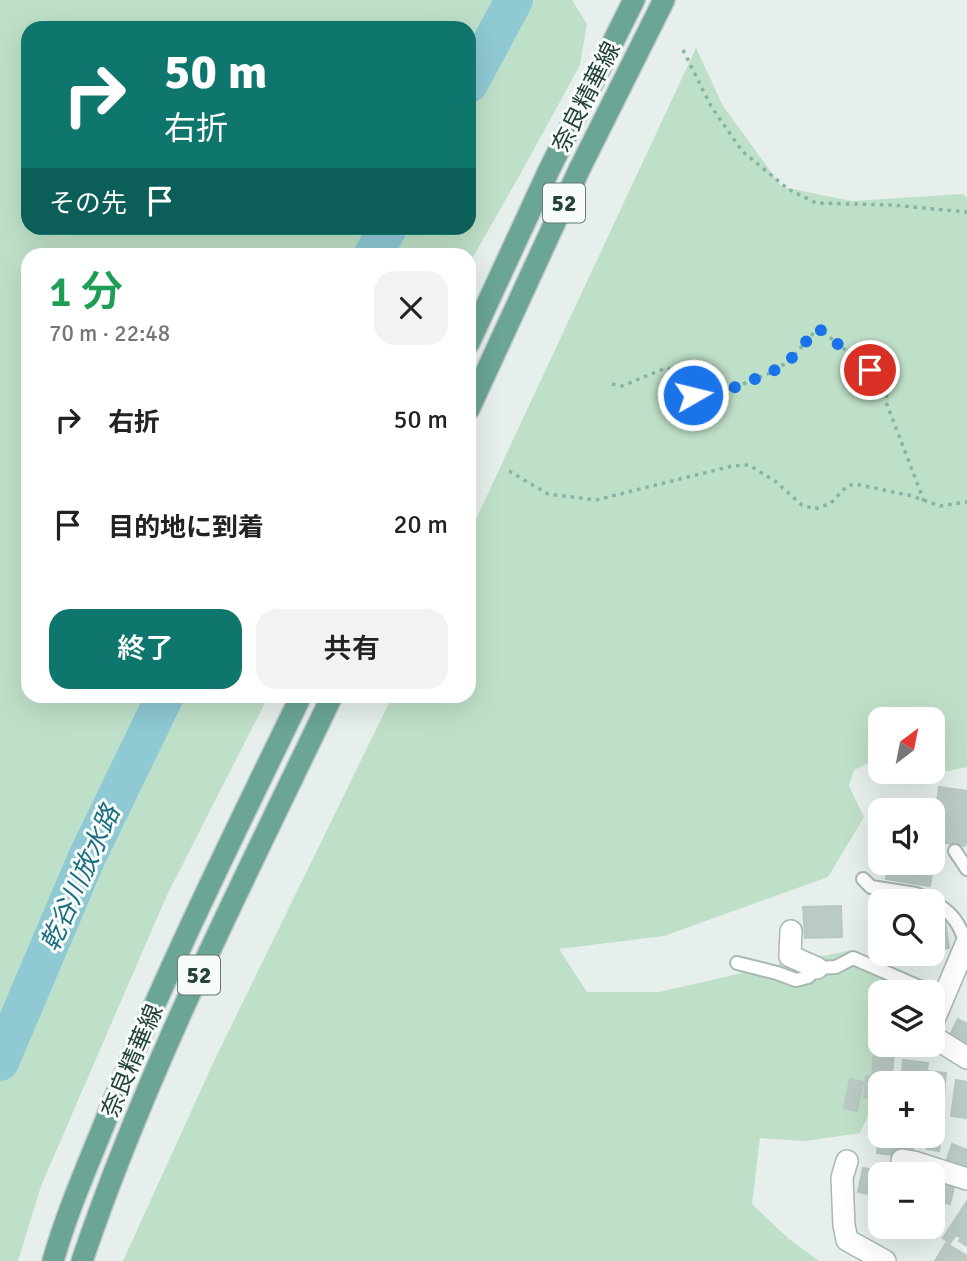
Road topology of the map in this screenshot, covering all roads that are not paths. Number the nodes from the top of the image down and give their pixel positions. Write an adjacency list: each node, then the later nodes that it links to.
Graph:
1 (634, 0): 3 (main road, 奈良精華線 / 52)
2 (664, 0): 4 (main road, 奈良精華線 / 52)
3 (476, 328)
4 (476, 394)
5 (298, 703): 24 (main road, 奈良精華線 / 52)
6 (329, 703): 25 (main road, 奈良精華線 / 52)
7 (955, 851): 8 (lane)
8 (967, 869)
9 (863, 879): 10 (lane)
10 (884, 889)
11 (945, 910): 14 (lane)
12 (790, 931): 16 (street)
13 (967, 934): 14 (lane)
14 (967, 942): 18 (street)
15 (737, 962): 16 (lane)
16 (817, 968): 17 (lane)
17 (904, 980)
18 (944, 980)
19 (945, 1044): 20 (street)
20 (967, 1058)
21 (902, 1160): 23 (street)
22 (848, 1161): 26 (street)
23 (967, 1179)
24 (53, 1261)
25 (82, 1261)
26 (885, 1261)

